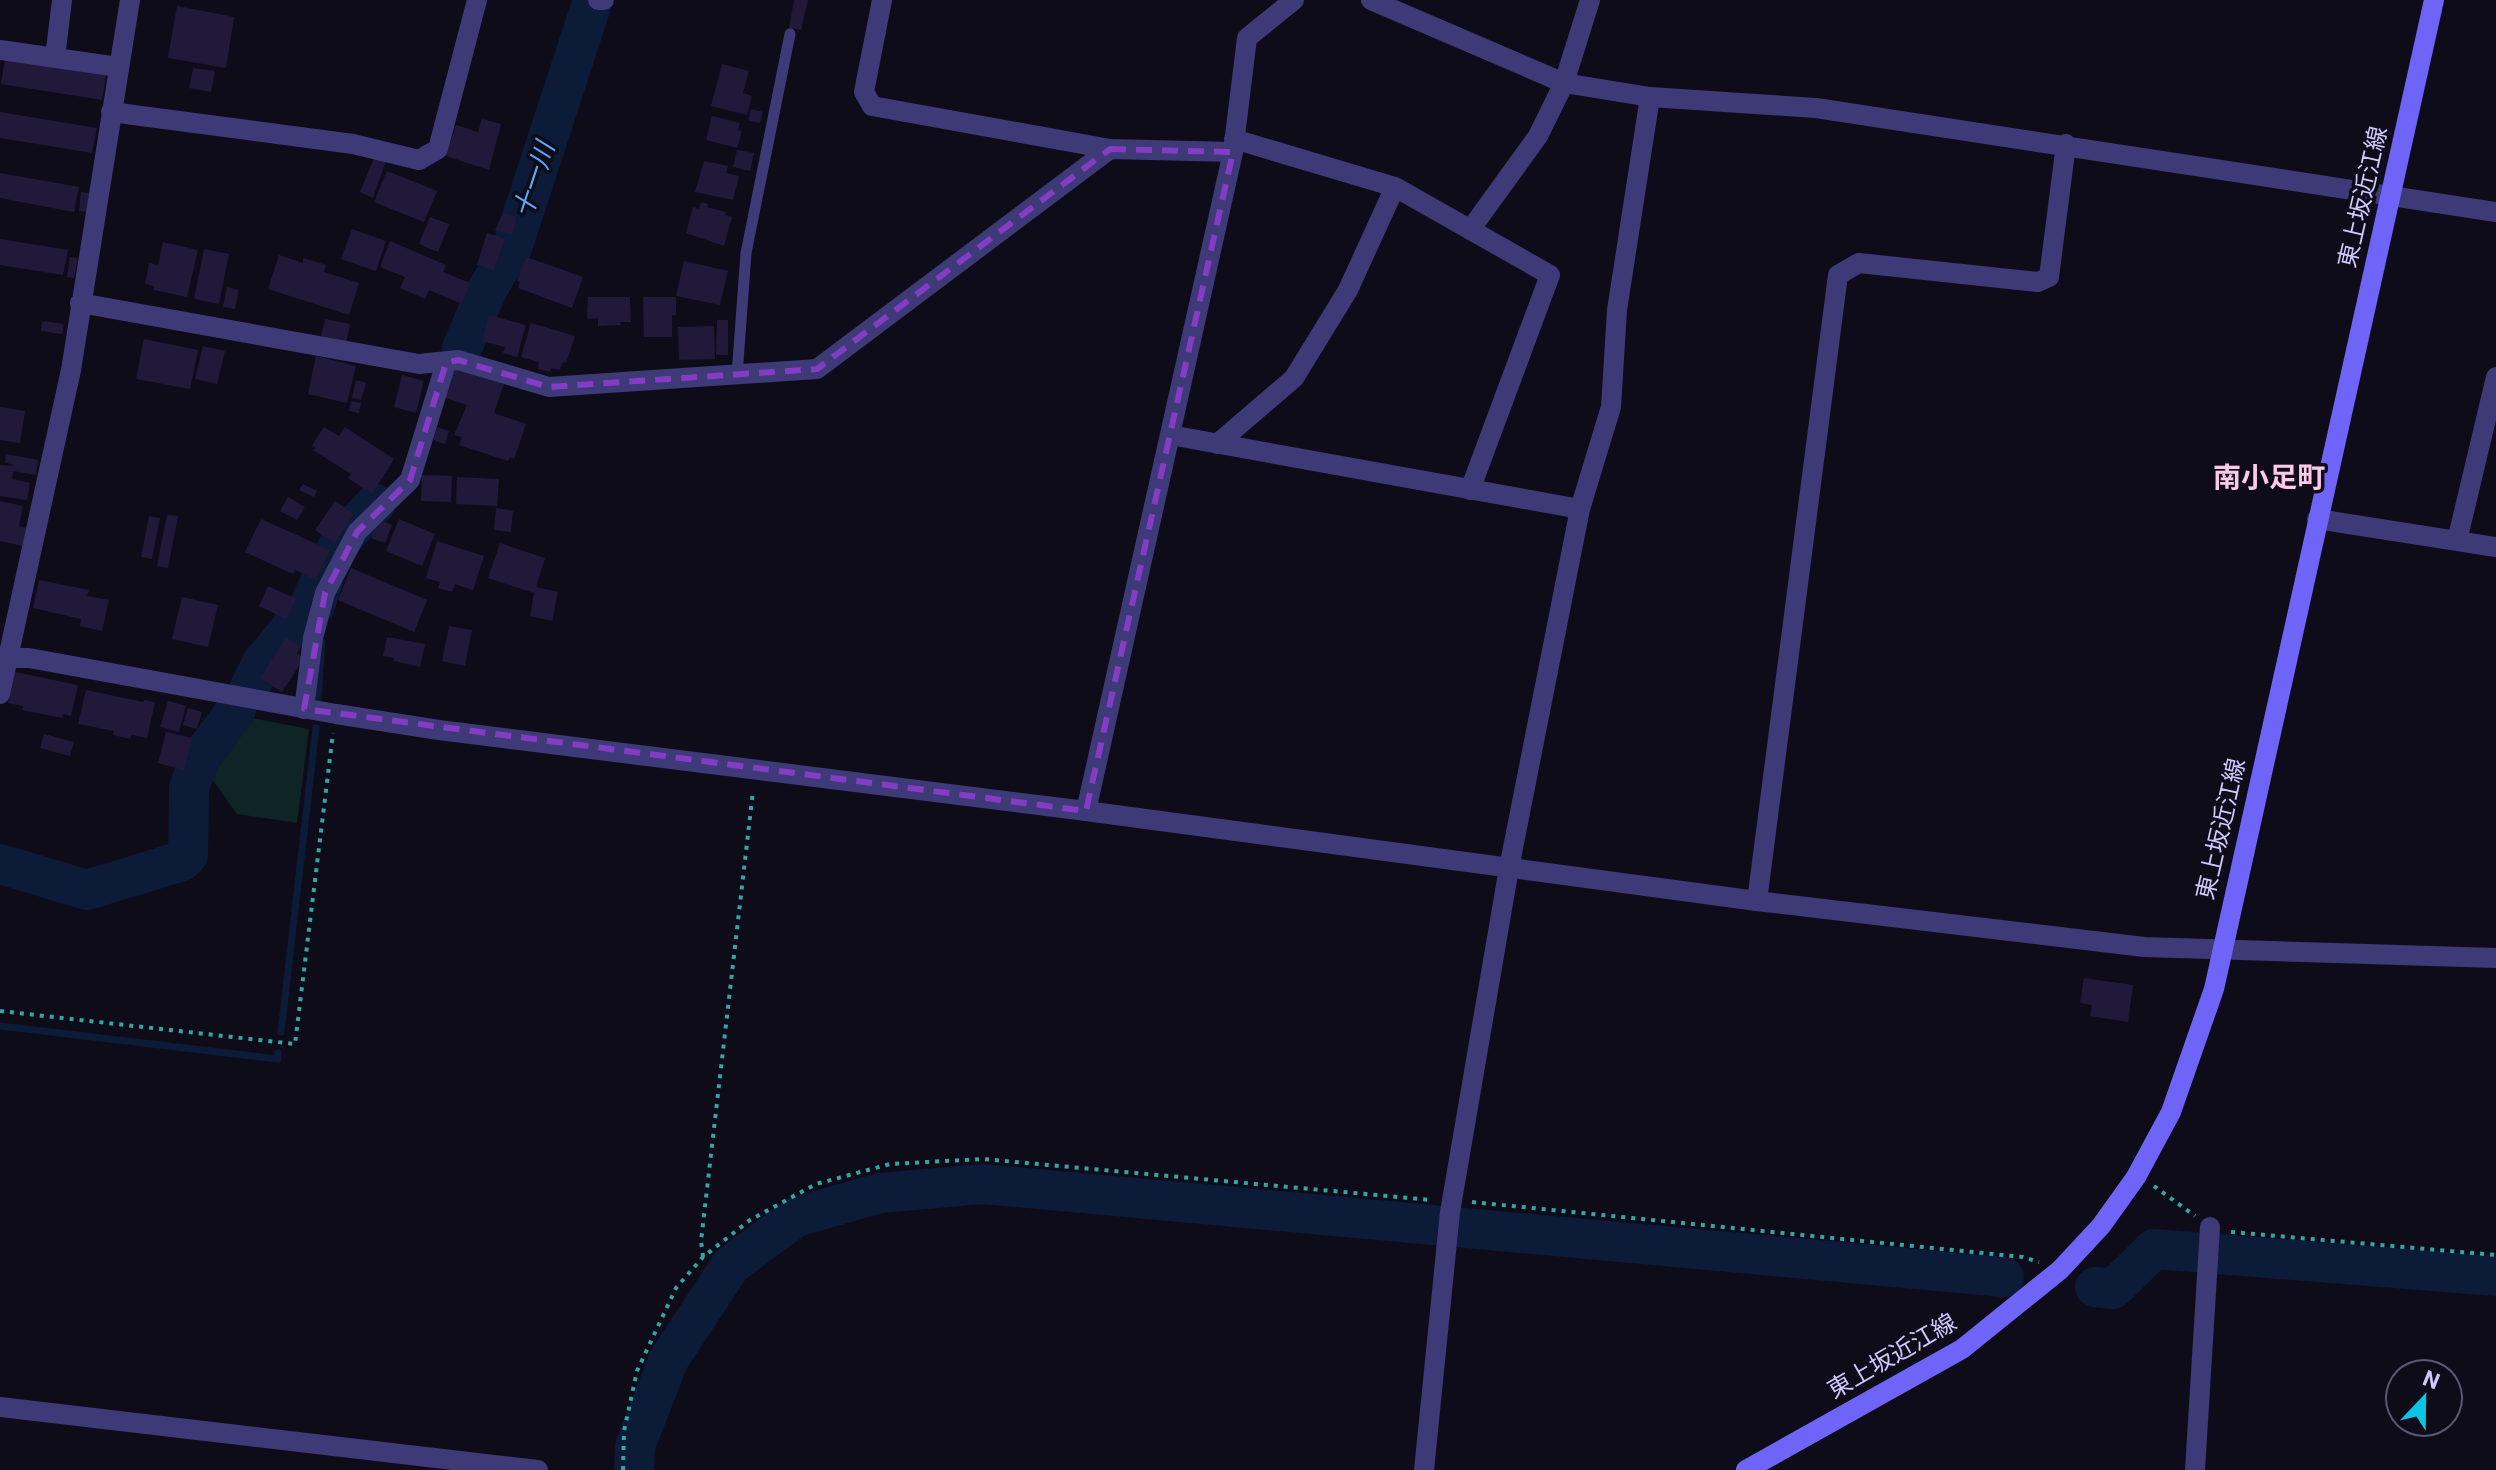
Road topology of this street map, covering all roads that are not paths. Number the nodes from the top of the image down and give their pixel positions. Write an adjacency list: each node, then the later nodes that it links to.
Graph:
1 (62, 0): 11 (street)
2 (130, 0): 12 (street)
3 (477, 0): 15 (street)
4 (881, 0): 18 (street)
5 (1294, 0): 17 (street)
6 (1371, 0): 13 (street)
7 (1590, 0): 13 (street)
8 (2434, 0): 20 (main road, 東上坂近江線)
9 (790, 34): 25 (lane)
10 (0, 50): 11 (street)
11 (55, 58): 12 (street)
12 (118, 67): 15 (street)
13 (1564, 83): 14 (street); 22 (street)
14 (1650, 97): 16 (street); 30 (street)
15 (111, 112): 23 (street)
16 (2066, 144): 20 (street); 39 (street)
17 (1234, 145): 18 (street); 19 (street); 27 (street)
18 (1110, 149): 25 (street)
19 (1395, 187): 22 (street); 28 (street)
20 (2389, 197): 21 (street); 31 (main road, 東上坂近江線)
21 (2496, 212)
22 (1470, 230): 29 (street)
23 (80, 303): 24 (street); 34 (street)
24 (446, 363): 25 (street); 36 (street)
25 (737, 375)
26 (2496, 377): 32 (street)
27 (1170, 435): 28 (street); 37 (street)
28 (1217, 444): 29 (street)
29 (1470, 490): 30 (street)
30 (1580, 509): 38 (street)
31 (2317, 519): 32 (street); 40 (main road, 東上坂近江線)
32 (2457, 541): 33 (street)
33 (2496, 547)
34 (3, 658): 35 (street); 36 (street)
35 (0, 694)
36 (304, 709): 37 (street)
37 (1086, 811): 38 (street)
38 (1509, 868): 39 (street); 45 (street)
39 (1757, 901): 40 (street)
40 (2222, 949): 41 (street); 46 (main road, 東上坂近江線)
41 (2496, 958)
42 (2209, 1230): 47 (street)
43 (0, 1407): 44 (street)
44 (538, 1470)
45 (1424, 1470)
46 (1746, 1470)
47 (2195, 1470)

